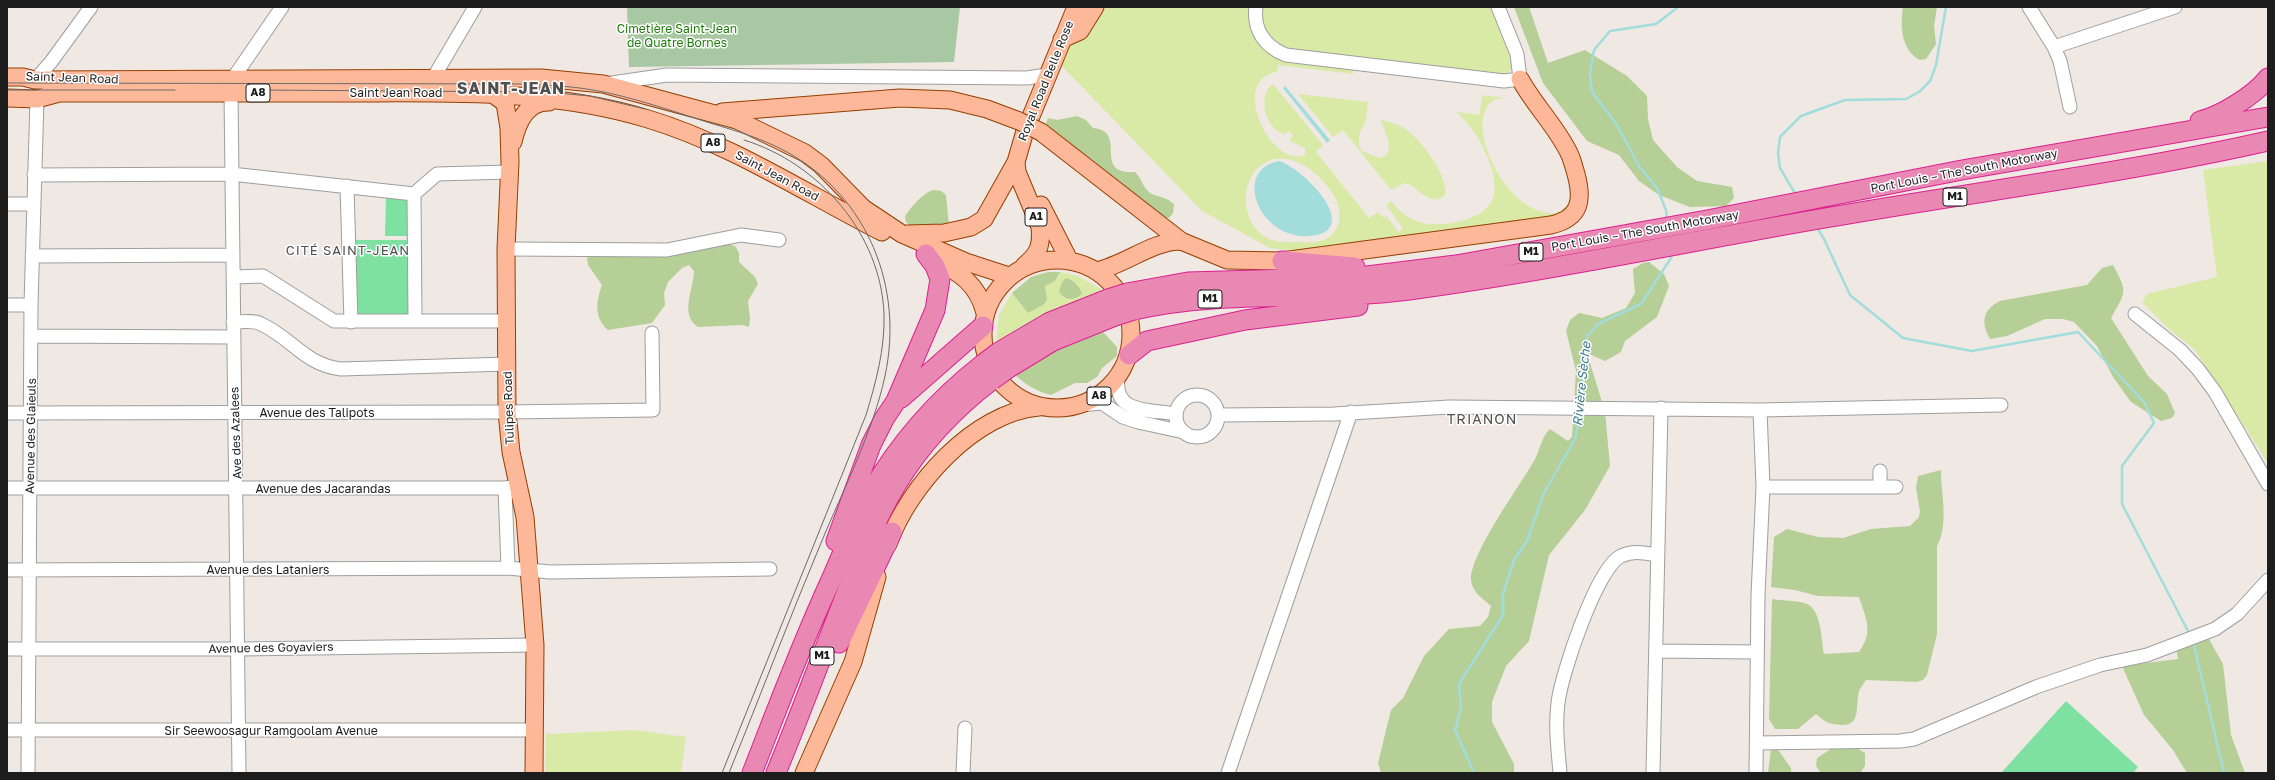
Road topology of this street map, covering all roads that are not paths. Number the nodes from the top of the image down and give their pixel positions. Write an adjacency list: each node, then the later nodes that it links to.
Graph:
1 (91, 7): 16 (street)
2 (282, 7): 19 (street)
3 (475, 7): 17 (street)
4 (1076, 7): 10 (main road, Royal Road Belle Rose / A1)
5 (1095, 7): 10 (main road)
6 (1256, 7): 15 (street)
7 (1498, 7): 15 (street)
8 (2028, 7): 11 (street)
9 (2175, 7): 11 (street)
10 (1062, 39): 12 (main road, Royal Road Belle Rose / A1)
11 (2054, 46): 24 (street)
12 (1050, 71): 18 (street); 31 (main road, Royal Road Belle Rose / A1)
13 (7, 77): 16 (main road, Saint Jean Road)
14 (2268, 78): 28 (highway)
15 (1520, 79): 48 (main road)
16 (35, 80): 19 (main road, Saint Jean Road)
17 (432, 80): 18 (main road, Saint Jean Road); 19 (main road, Saint Jean Road)
18 (603, 84): 25 (main road, Saint Jean Road)
19 (232, 86): 20 (main road, Saint Jean Road / A8); 22 (main road, Saint Jean Road / A8); 34 (street, Ave des Azalees)
20 (494, 95): 23 (main road, Saint Jean Road / A8); 33 (main road, Tulipes Road)
21 (7, 98): 22 (main road, Saint Jean Road / A8)
22 (37, 98): 35 (street, Avenue des Glaieuls)
23 (573, 103): 33 (main road); 40 (main road, Saint Jean Road / A8)
24 (2070, 107)
25 (710, 113): 40 (main road, A8); 42 (main road, bridge)
26 (2268, 114): 27 (highway, Port Louis – The South Motorway)
27 (2259, 118): 28 (highway, Port Louis – The South Motorway / M1)
28 (2142, 138): 51 (highway, Port Louis – The South Motorway / M1)
29 (2268, 141): 32 (highway, Port Louis – The South Motorway / M1)
30 (2268, 153): 32 (highway)
31 (1017, 159): 40 (main road); 47 (main road, Royal Road Belle Rose / A1); 50 (main road, Royal Road Belle Rose / A1)
32 (2186, 160): 53 (highway, Port Louis – The South Motorway / M1)
33 (509, 167): 37 (street); 43 (main road, Tulipes Road)
34 (231, 174): 35 (street); 36 (street); 45 (street, Ave des Azalees)
35 (34, 175): 39 (street, Avenue des Glaieuls)
36 (347, 186): 37 (street); 62 (street)
37 (414, 194): 60 (street)
38 (7, 204): 39 (street)
39 (33, 204): 46 (street, Avenue des Glaieuls)
40 (900, 237): 44 (main road, A8); 50 (main road, A8)
41 (779, 240): 43 (street)
42 (1181, 241): 48 (main road); 49 (main road)
43 (506, 249): 58 (main road, Tulipes Road)
44 (926, 254): 59 (main road, A8); 70 (highway)
45 (233, 255): 46 (street); 52 (street, Ave des Azalees)
46 (32, 256): 56 (street, Avenue des Glaieuls)
47 (1069, 260): 49 (main road, A8); 50 (main road, A8)
48 (1282, 261): 51 (highway)
49 (1096, 271): 66 (main road, A8)
50 (1015, 272): 59 (main road, A8)
51 (1408, 272): 54 (highway, Port Louis – The South Motorway / M1)
52 (233, 277): 61 (street, Ave des Azalees); 62 (street)
53 (1484, 278): 54 (highway, Port Louis – The South Motorway / M1); 66 (highway)
54 (1130, 302): 68 (highway, Port Louis – The South Motorway / M1, bridge)
55 (7, 305): 56 (street)
56 (31, 305): 64 (street, Avenue des Glaieuls)
57 (2135, 314): 85 (street)
58 (507, 320): 60 (street); 67 (main road, Tulipes Road)
59 (984, 320): 70 (highway); 73 (main road, A8)
60 (415, 321): 62 (street)
61 (233, 322): 65 (street, Ave des Azalees); 67 (street)
62 (351, 322)
63 (652, 333): 78 (street, Avenue des Talipots)
64 (32, 336): 65 (street); 77 (street, Avenue des Glaieuls)
65 (234, 337): 80 (street, Ave des Azalees)
66 (1129, 355): 69 (main road, A8)
67 (507, 364): 78 (main road, Tulipes Road)
68 (987, 372): 106 (highway, Port Louis – The South Motorway / M1); 115 (highway, Port Louis – The South Motorway / M1)
69 (1118, 377): 71 (main road, A8); 81 (street)
70 (896, 401): 106 (highway)
71 (1081, 404): 73 (main road, A8); 83 (street)
72 (2001, 405): 75 (street)
73 (1042, 407): 93 (main road)
74 (1661, 408): 75 (street); 79 (street); 94 (street)
75 (1760, 410): 87 (street)
76 (7, 412): 77 (street, Avenue des Talipots)
77 (31, 412): 80 (street, Avenue des Talipots); 91 (street, Avenue des Glaieuls)
78 (507, 412): 80 (street, Avenue des Talipots); 86 (main road, Tulipes Road)
79 (1351, 412): 82 (street); 122 (street)
80 (235, 413): 92 (street, Ave des Azalees)
81 (1176, 414): 82 (street); 83 (street)
82 (1218, 415): 83 (street)
83 (1184, 432)
84 (1880, 471): 88 (street)
85 (2268, 484)
86 (512, 487): 92 (street, Avenue des Jacarandas); 95 (street); 100 (main road, Tulipes Road)
87 (1763, 487): 88 (street); 108 (street)
88 (1880, 487): 89 (street)
89 (1896, 487)
90 (7, 488): 91 (street, Avenue des Jacarandas)
91 (30, 488): 92 (street, Avenue des Jacarandas); 98 (street, Avenue des Glaieuls)
92 (238, 489): 99 (street, Ave des Azalees)
93 (892, 532): 115 (highway); 120 (main road)
94 (1657, 554): 107 (street); 123 (street)
95 (508, 568): 99 (street, Avenue des Lataniers); 100 (street, Avenue des Lataniers)
96 (770, 569): 100 (street, Avenue des Lataniers)
97 (7, 570): 98 (street, Avenue des Lataniers)
98 (30, 570): 99 (street, Avenue des Lataniers); 104 (street, Avenue des Glaieuls)
99 (238, 570): 105 (street, Ave des Azalees)
100 (529, 570): 102 (main road, Tulipes Road)
101 (2268, 580): 114 (street)
102 (535, 645): 105 (street, Avenue des Goyaviers); 112 (main road, Tulipes Road)
103 (7, 649): 104 (street, Avenue des Goyaviers)
104 (30, 649): 105 (street, Avenue des Goyaviers); 111 (street, Avenue des Glaieuls)
105 (239, 649): 113 (street, Ave des Azalees)
106 (800, 649): 119 (highway, Port Louis – The South Motorway / M1)
107 (1656, 652): 108 (street); 124 (street)
108 (1758, 652): 114 (street)
109 (965, 728): 121 (street)
110 (7, 730): 111 (street, Sir Seewoosagur Ramgoolam Avenue)
111 (29, 730): 113 (street, Sir Seewoosagur Ramgoolam Avenue); 116 (street, Avenue des Glaieuls)
112 (534, 730): 113 (street, Sir Seewoosagur Ramgoolam Avenue); 118 (main road, Tulipes Road)
113 (239, 731): 117 (street, Ave des Azalees)
114 (1757, 743): 125 (street)
115 (779, 766)
116 (28, 773)
117 (239, 773)
118 (534, 773)
119 (752, 773)
120 (804, 773)
121 (963, 773)
122 (1228, 773)
123 (1560, 773)
124 (1653, 773)
125 (1756, 773)

